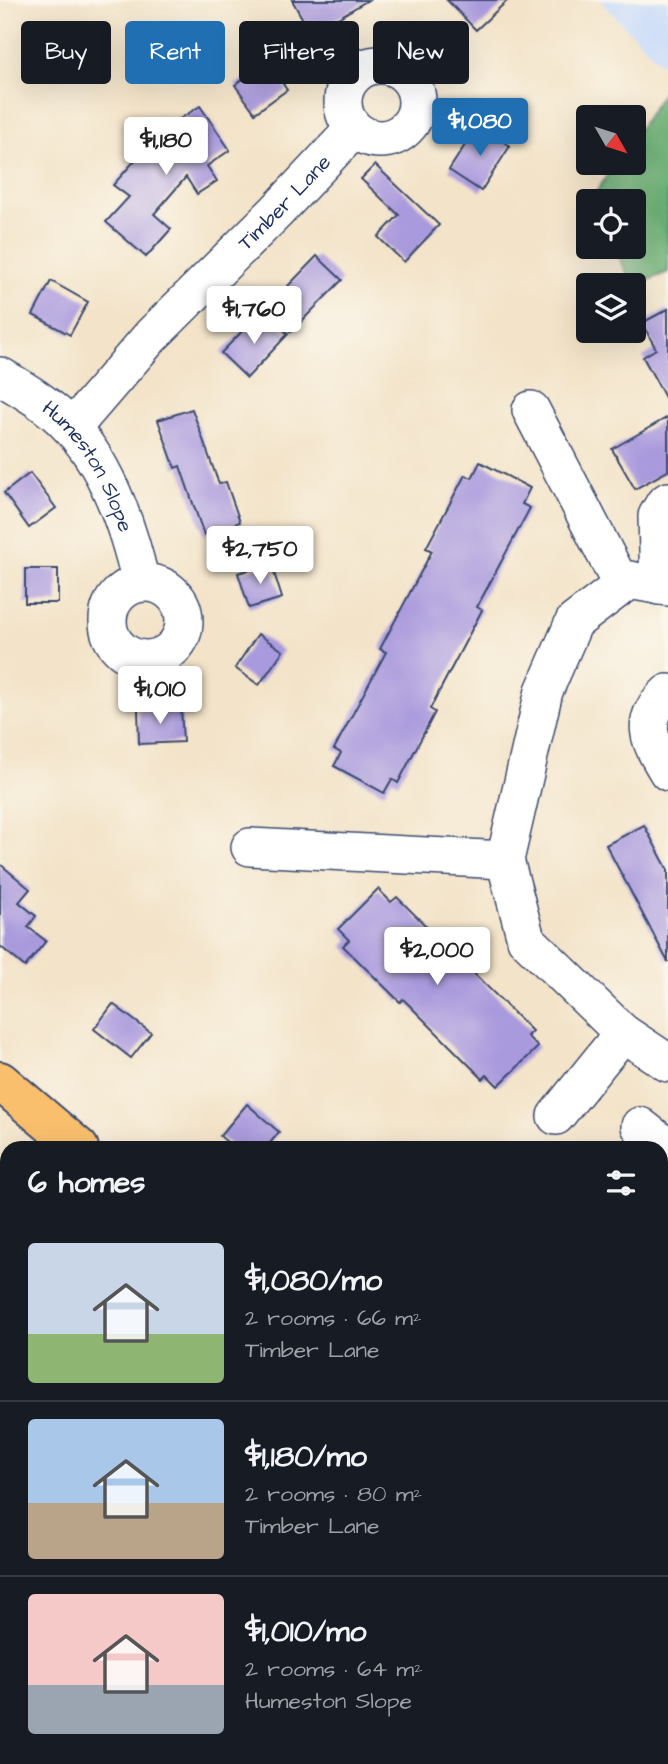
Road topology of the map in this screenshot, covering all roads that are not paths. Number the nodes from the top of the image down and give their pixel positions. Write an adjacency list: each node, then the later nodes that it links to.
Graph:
1 (354, 129): 4 (street, Timber Lane)
2 (0, 376): 4 (street, Humeston Slope)
3 (531, 410): 7 (street)
4 (72, 428): 6 (street, Humeston Slope)
5 (668, 501): 8 (street)
6 (141, 583)
7 (622, 586): 8 (street); 12 (street)
8 (663, 586)
9 (668, 693): 10 (street)
10 (668, 772)
11 (250, 847): 12 (street)
12 (505, 860): 13 (street)
13 (623, 1033): 14 (street); 16 (street)
14 (668, 1063)
15 (0, 1081): 17 (main road)
16 (556, 1116)
17 (71, 1141)

